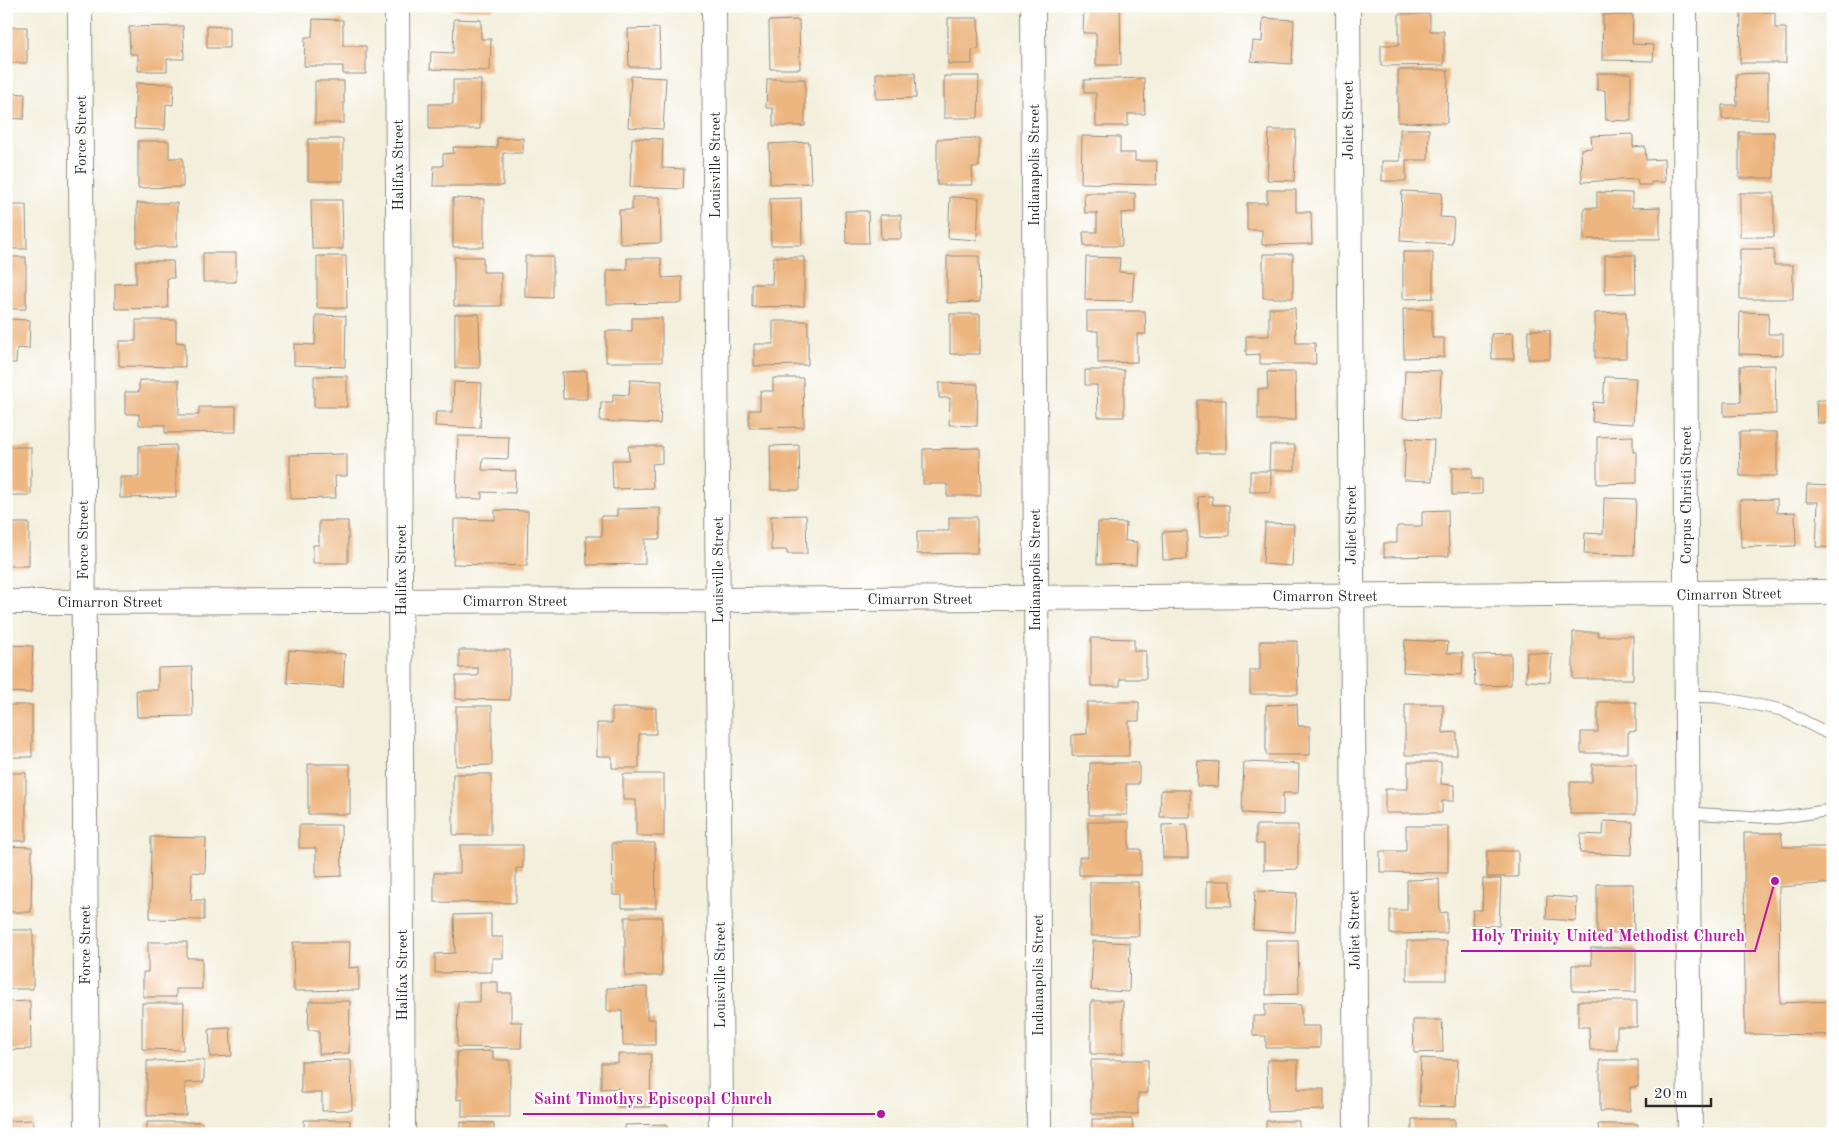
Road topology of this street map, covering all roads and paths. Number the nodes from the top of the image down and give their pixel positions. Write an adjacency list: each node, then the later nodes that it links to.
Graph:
1 (80, 6): 14 (street, Force Street)
2 (397, 6): 12 (street, Halifax Street)
3 (714, 6): 11 (street, Louisville Street)
4 (1033, 6): 10 (street, Indianapolis Street)
5 (1348, 6): 9 (street, Joliet Street)
6 (1686, 6): 8 (street, Corpus Christi Street)
7 (1833, 592): 8 (street, Cimarron Street)
8 (1686, 594): 9 (street, Cimarron Street); 15 (street, Corpus Christi Street)
9 (1351, 596): 10 (street, Cimarron Street); 23 (street, Joliet Street)
10 (1035, 598): 11 (street, Cimarron Street); 22 (street, Indianapolis Street)
11 (719, 600): 12 (street, Cimarron Street); 21 (street, Louisville Street)
12 (401, 601): 14 (street, Cimarron Street); 20 (street, Halifax Street)
13 (6, 602): 14 (street, Cimarron Street)
14 (83, 602): 19 (street, Force Street)
15 (1687, 696): 16 (lane); 18 (street, Corpus Christi Street)
16 (1833, 736)
17 (1833, 804): 18 (lane)
18 (1688, 814): 24 (street, Corpus Christi Street)
19 (87, 1134)
20 (403, 1134)
21 (721, 1134)
22 (1039, 1134)
23 (1356, 1134)
24 (1690, 1134)

